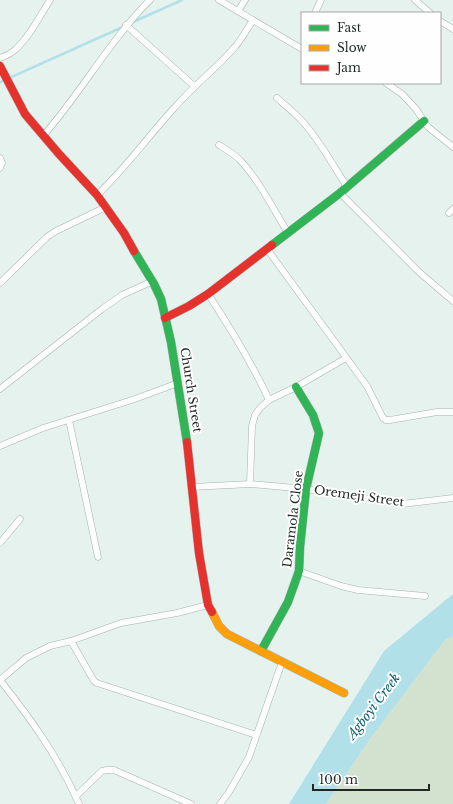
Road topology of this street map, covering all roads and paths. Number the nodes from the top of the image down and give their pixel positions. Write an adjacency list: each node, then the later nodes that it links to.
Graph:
1 (50, 0): 15 (street)
2 (150, 0): 12 (street)
3 (219, 0): 7 (street)
4 (245, 0): 7 (street)
5 (321, 0): 8 (street)
6 (415, 0): 9 (street)
7 (238, 11): 10 (street)
8 (315, 12)
9 (429, 12)
10 (253, 20): 14 (street); 18 (street)
11 (441, 22): 13 (street)
12 (126, 25): 18 (street); 21 (street)
13 (453, 30)
14 (301, 46)
15 (0, 58)
16 (0, 66): 21 (street, Church Street)
17 (387, 84): 20 (street)
18 (194, 86): 28 (street)
19 (277, 98): 26 (street)
20 (424, 121): 23 (street); 26 (street)
21 (43, 136): 28 (street, Church Street)
22 (219, 145): 30 (street)
23 (453, 147)
24 (0, 158): 25 (street)
25 (0, 168)
26 (347, 187): 27 (street)
27 (340, 193): 30 (street); 35 (street)
28 (97, 195): 29 (street, Church Street)
29 (106, 207): 32 (street, Church Street); 33 (street)
30 (288, 233): 31 (street)
31 (268, 249): 34 (street); 37 (street)
32 (153, 281): 36 (street, Church Street); 40 (street)
33 (0, 283)
34 (208, 294): 36 (street); 41 (street)
35 (453, 301)
36 (165, 318): 38 (street, Church Street)
37 (346, 358): 39 (street); 42 (street)
38 (178, 384): 43 (street); 46 (street, Church Street)
39 (296, 387): 41 (street); 47 (street, Daramola Close)
40 (0, 390)
41 (269, 400): 45 (street)
42 (453, 412)
43 (69, 420): 44 (street); 51 (street)
44 (0, 446)
45 (250, 484): 46 (street, Oremeji Street); 47 (street, Oremeji Street)
46 (192, 487): 54 (street, Church Street)
47 (306, 489): 48 (street, Oremeji Street); 52 (street, Daramola Close)
48 (453, 498)
49 (20, 519): 50 (street)
50 (0, 543)
51 (98, 557)
52 (299, 571): 53 (street); 56 (street, Daramola Close)
53 (424, 596)
54 (208, 605): 55 (street); 56 (street, Church Street)
55 (71, 640): 58 (street); 60 (street)
56 (261, 652): 57 (street, Church Street)
57 (282, 662): 59 (street, Church Street); 60 (street)
58 (0, 680): 61 (street)
59 (344, 693)
60 (256, 735): 64 (street)
61 (76, 796): 62 (street); 63 (street)
62 (79, 804)
63 (191, 804)
64 (220, 804)

